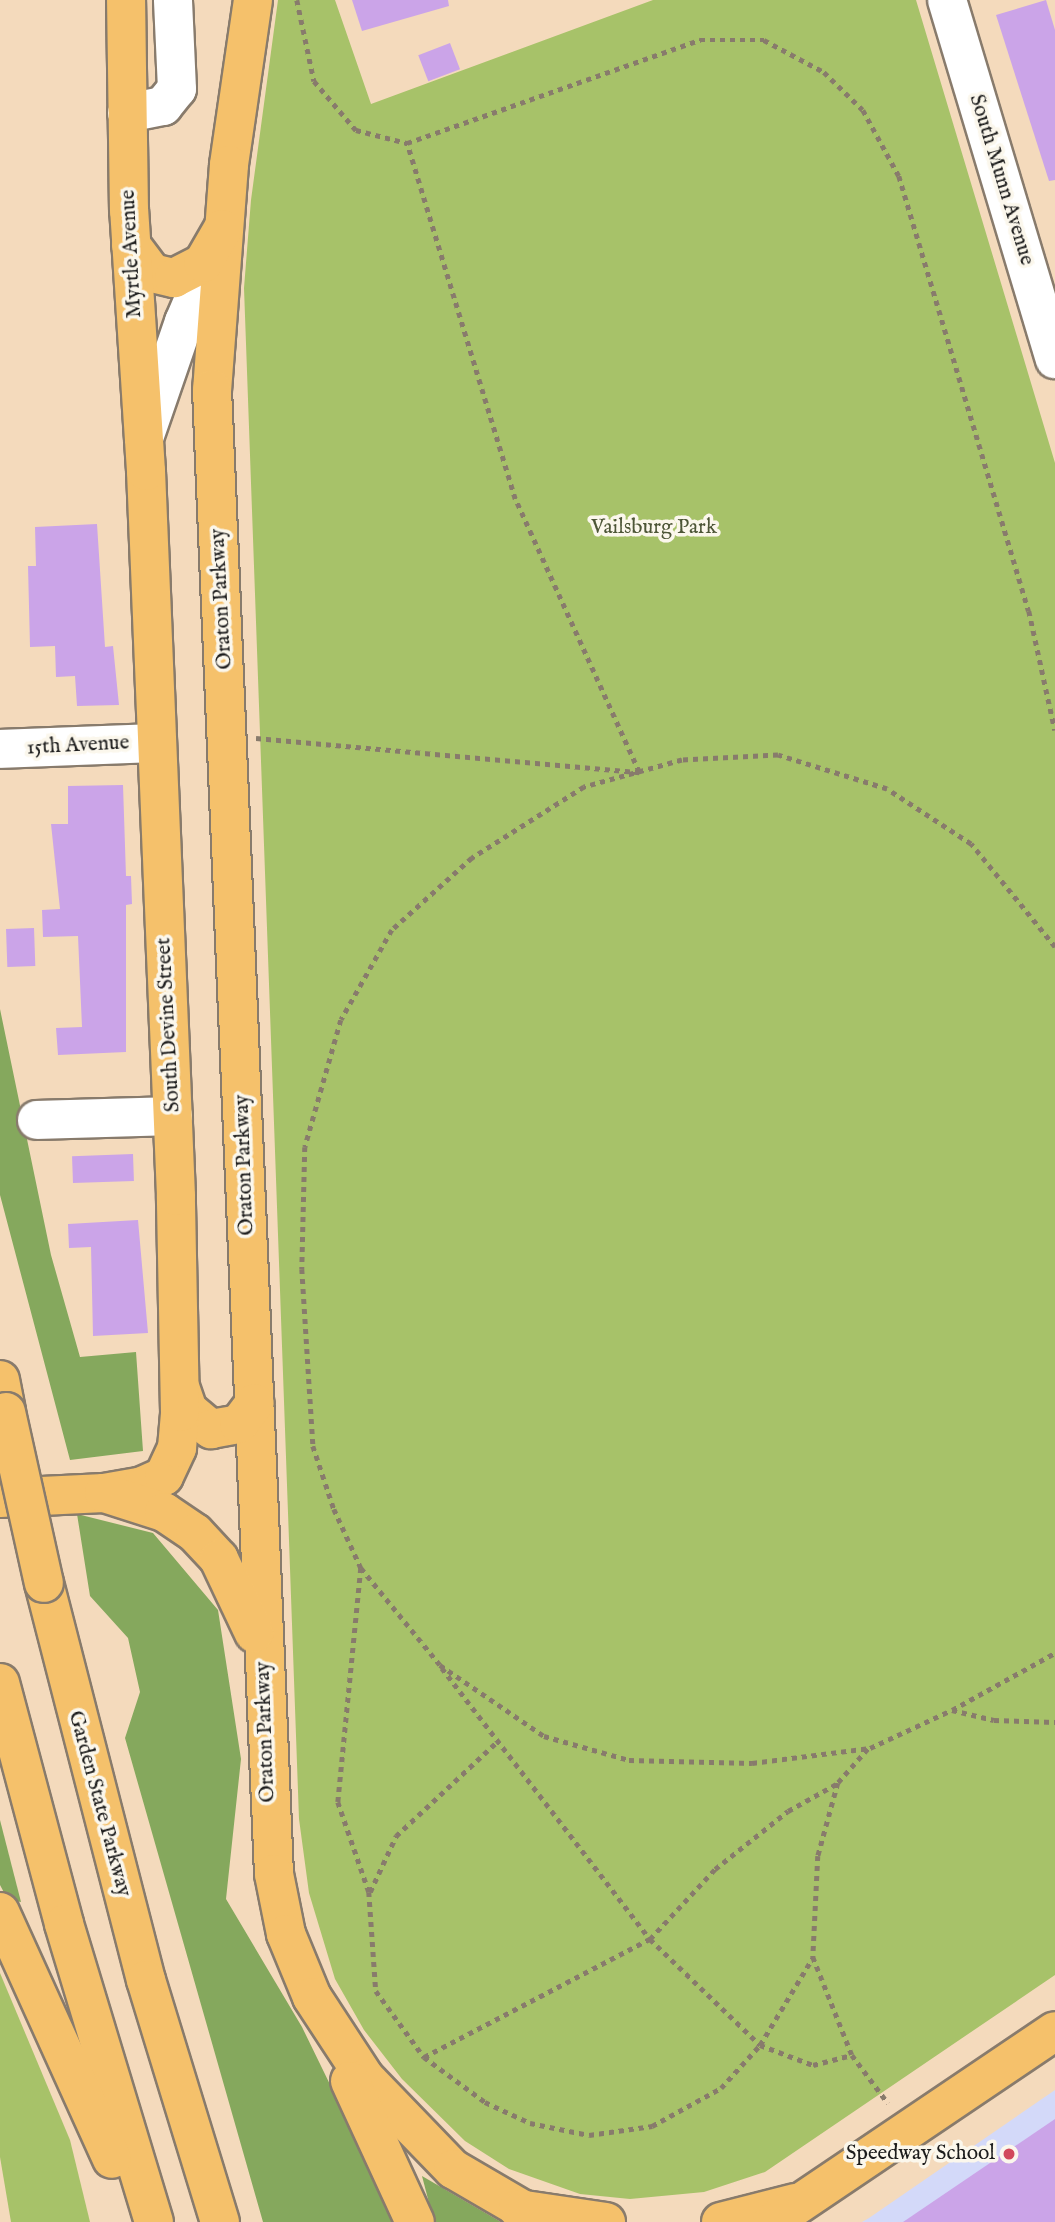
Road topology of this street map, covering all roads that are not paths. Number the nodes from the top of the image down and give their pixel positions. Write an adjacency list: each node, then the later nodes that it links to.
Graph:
1 (126, 0): 5 (main road, Myrtle Avenue)
2 (173, 0): 5 (street)
3 (253, 0): 6 (main road, Oraton Parkway)
4 (947, 0): 8 (street, South Munn Avenue)
5 (127, 113): 7 (main road, Myrtle Avenue)
6 (225, 226): 7 (main road); 10 (street); 18 (main road, Oraton Parkway)
7 (131, 245): 10 (main road, Myrtle Avenue)
8 (1044, 281): 9 (street, South Munn Avenue)
9 (1055, 359)
10 (144, 438): 11 (main road, Myrtle Avenue)
11 (147, 507): 12 (main road, South Devine Street)
12 (156, 743): 13 (street, 15th Avenue); 14 (main road, South Devine Street)
13 (0, 749)
14 (173, 1116): 15 (street); 16 (main road, South Devine Street)
15 (37, 1120)
16 (180, 1387): 18 (main road); 19 (main road, South Devine Street)
17 (3, 1396): 30 (main road, Garden State Parkway, bridge)
18 (255, 1403): 21 (main road, Oraton Parkway)
19 (104, 1493): 20 (main road); 21 (main road)
20 (0, 1498)
21 (263, 1665): 24 (main road, Oraton Parkway)
22 (0, 1683): 29 (main road)
23 (0, 1912): 28 (main road)
24 (312, 1997): 27 (main road, Oraton Parkway); 31 (main road)
25 (1055, 2031): 26 (main road)
26 (811, 2198): 33 (main road); 34 (main road)
27 (530, 2215): 32 (main road)
28 (139, 2222)
29 (155, 2222)
30 (220, 2222)
31 (415, 2222)
32 (606, 2222)
33 (721, 2222)
34 (772, 2222)

